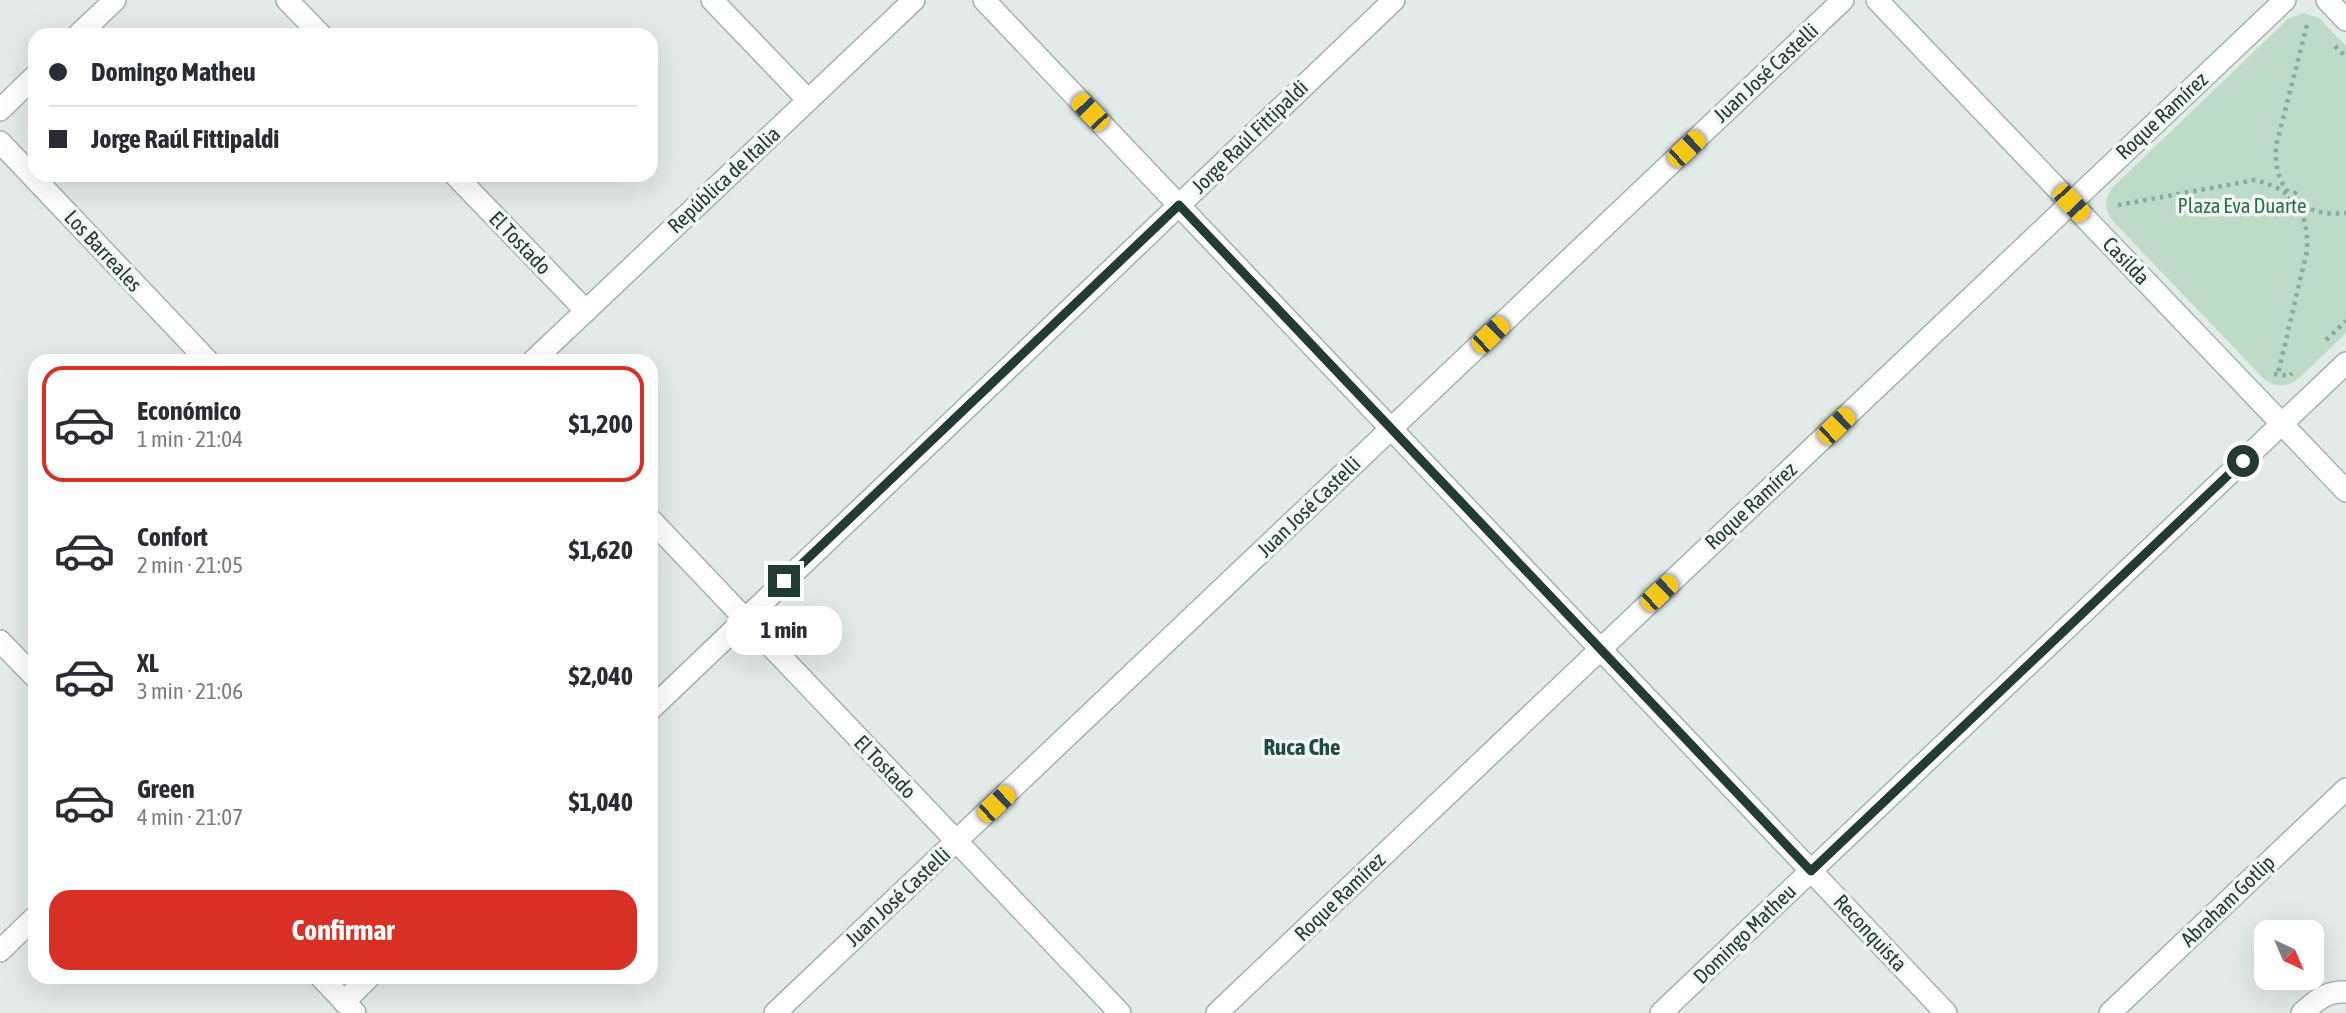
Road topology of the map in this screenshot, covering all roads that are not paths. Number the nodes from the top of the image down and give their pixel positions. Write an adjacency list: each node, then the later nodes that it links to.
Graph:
1 (115, 0): 12 (street)
2 (287, 0): 13 (street)
3 (712, 0): 15 (street)
4 (914, 0): 15 (street, República de Italia)
5 (984, 0): 22 (street, Reconquista)
6 (1394, 0): 22 (street, Jorge Raúl Fittipaldi)
7 (1843, 0): 28 (street, Juan José Castelli)
8 (1877, 0): 21 (street, Casilda)
9 (2285, 0): 21 (street, Roque Ramírez)
10 (2327, 0): 11 (street)
11 (2346, 20)
12 (85, 28)
13 (314, 28)
14 (28, 83): 16 (street)
15 (808, 100): 23 (street, República de Italia)
16 (0, 110)
17 (0, 142): 18 (street, Los Barreales)
18 (28, 171)
19 (38, 182): 24 (street, Los Barreales)
20 (462, 182): 23 (street, El Tostado)
21 (2071, 203): 27 (street, Casilda); 33 (street, Roque Ramírez)
22 (1179, 205): 28 (street, Reconquista); 31 (street, Jorge Raúl Fittipaldi)
23 (586, 311): 25 (street, República de Italia)
24 (201, 354)
25 (540, 354)
26 (2346, 363): 27 (street, Domingo Matheu)
27 (2282, 424): 29 (street, Casilda); 38 (street, Domingo Matheu)
28 (1391, 429): 33 (street, Reconquista); 37 (street, Juan José Castelli)
29 (2346, 491)
30 (658, 527): 31 (street, El Tostado)
31 (745, 619): 35 (street, Jorge Raúl Fittipaldi); 37 (street, El Tostado)
32 (0, 641): 34 (street)
33 (1601, 649): 38 (street, Reconquista); 47 (street, Roque Ramírez)
34 (28, 670)
35 (658, 702)
36 (2346, 789): 50 (street, Abraham Gotlip)
37 (956, 841): 45 (street, Juan José Castelli); 46 (street, El Tostado)
38 (1811, 871): 48 (street, Domingo Matheu); 49 (street, Reconquista)
39 (28, 924): 40 (street)
40 (0, 950)
41 (327, 984): 44 (street)
42 (365, 984): 44 (street)
43 (2346, 992): 51 (street)
44 (349, 1007)
45 (775, 1013)
46 (1120, 1013)
47 (1217, 1013)
48 (1661, 1013)
49 (1946, 1013)
50 (2110, 1013)
51 (2302, 1013)

